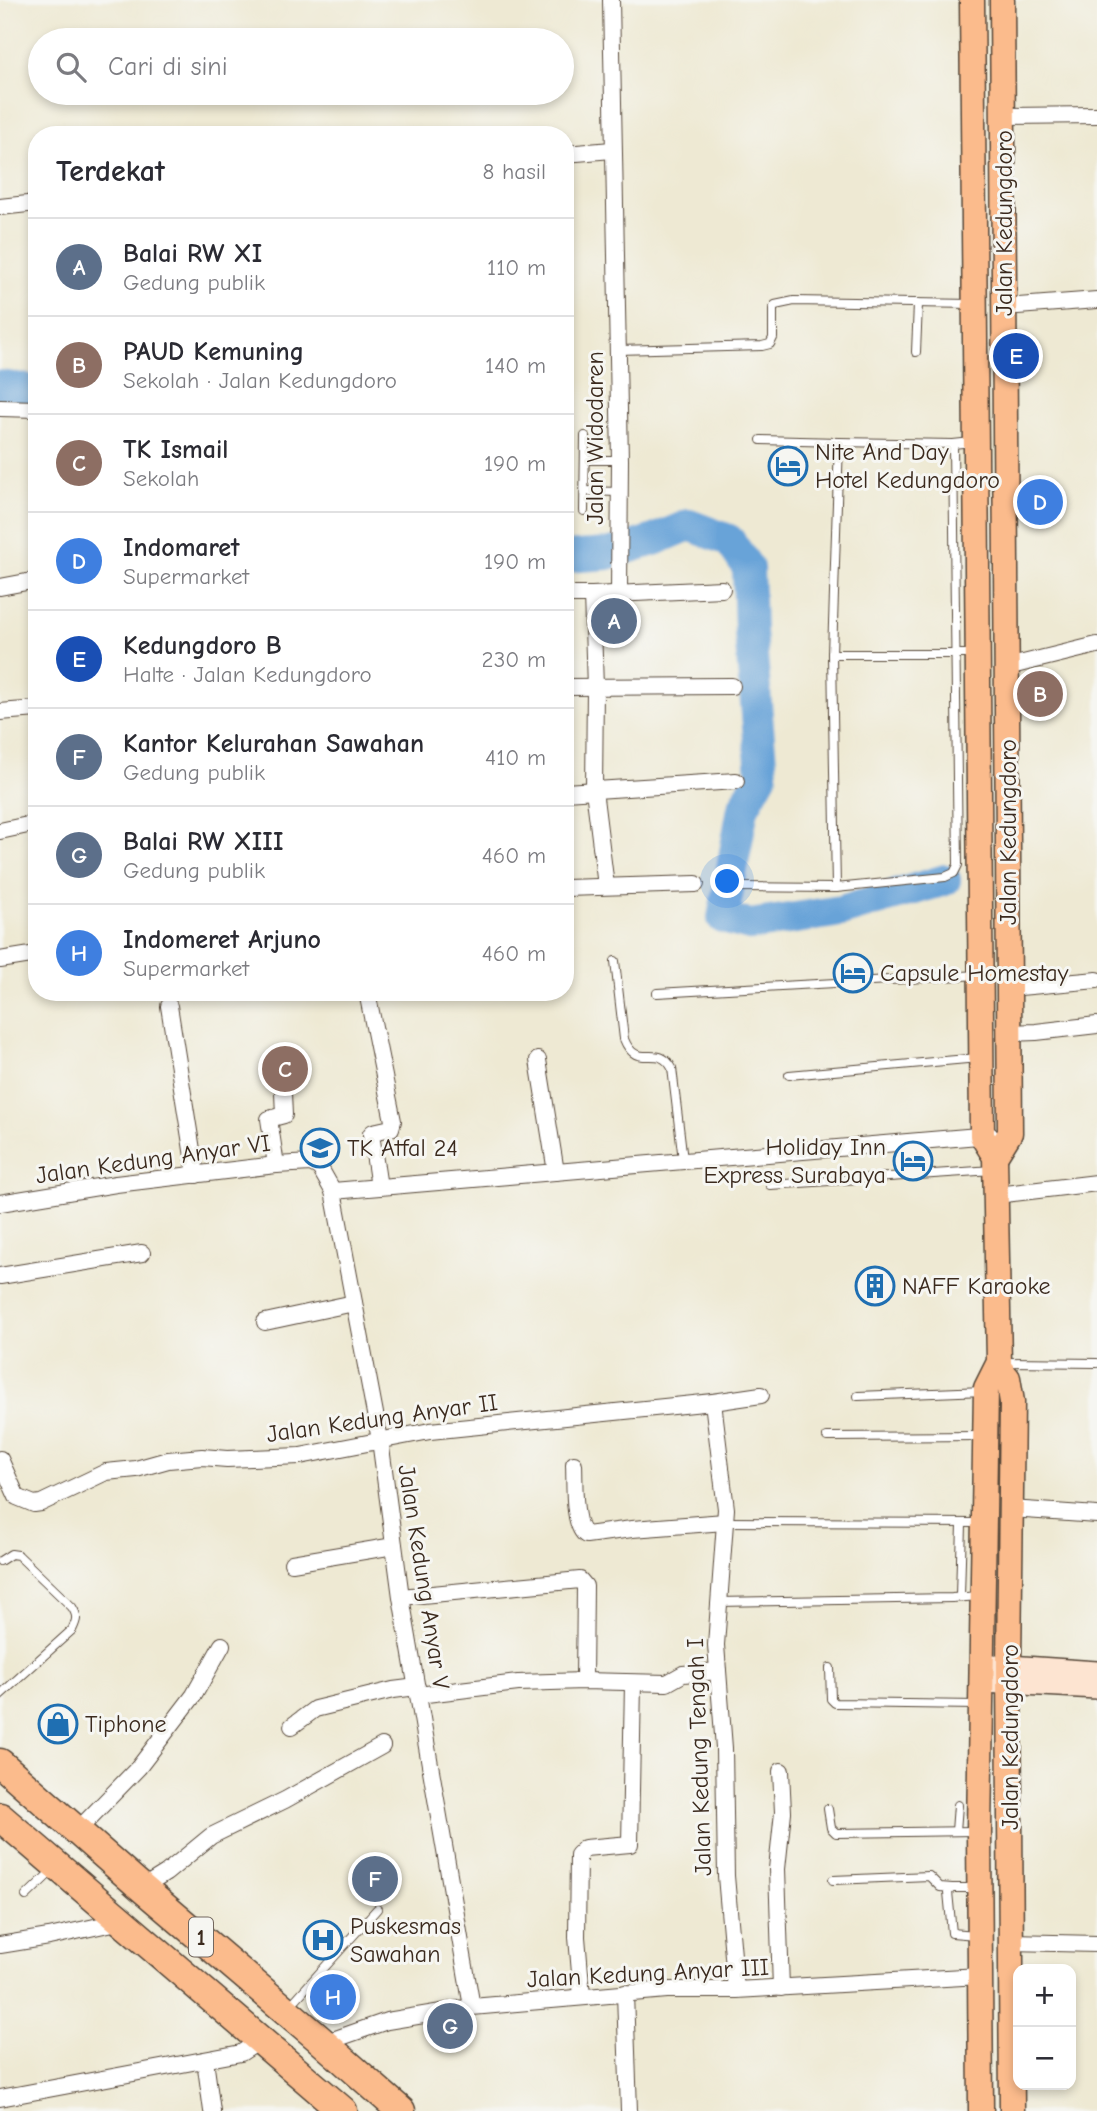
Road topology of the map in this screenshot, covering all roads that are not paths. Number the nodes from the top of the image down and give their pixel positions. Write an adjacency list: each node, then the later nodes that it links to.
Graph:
1 (611, 0): 6 (street, Jalan Widodaren)
2 (972, 0): 12 (main road, Jalan Kedungdoro)
3 (1002, 0): 5 (main road, Jalan Kedungdoro)
4 (1097, 115): 5 (street)
5 (1003, 116): 13 (main road, Jalan Kedungdoro)
6 (612, 150): 7 (street); 16 (street, Jalan Widodaren)
7 (574, 153)
8 (28, 204): 9 (street)
9 (0, 207)
10 (1097, 300): 13 (street)
11 (918, 304): 12 (lane); 16 (lane); 17 (lane)
12 (975, 304): 15 (main road, Jalan Kedungdoro)
13 (1004, 307): 14 (main road, Jalan Kedungdoro)
14 (1004, 347): 15 (main road); 38 (main road, Jalan Kedungdoro)
15 (975, 348): 23 (main road, Jalan Kedungdoro)
16 (618, 350): 25 (street, Jalan Widodaren)
17 (916, 352)
18 (0, 408): 19 (street)
19 (28, 409)
20 (585, 436): 24 (lane)
21 (761, 440): 22 (lane)
22 (839, 442): 23 (lane); 36 (lane)
23 (964, 443): 37 (main road, Jalan Kedungdoro)
24 (585, 460): 25 (lane); 26 (lane)
25 (620, 460): 27 (street, Jalan Widodaren)
26 (585, 491): 27 (lane); 28 (lane)
27 (619, 492): 31 (street, Jalan Widodaren)
28 (584, 511)
29 (28, 582): 30 (street)
30 (0, 587)
31 (619, 588): 32 (street); 34 (street)
32 (722, 589)
33 (574, 595): 34 (street)
34 (592, 595): 41 (street)
35 (1097, 645): 38 (street)
36 (832, 654): 37 (lane); 55 (lane)
37 (967, 654): 49 (main road, Jalan Kedungdoro); 50 (lane)
38 (1007, 667): 61 (main road, Jalan Kedungdoro)
39 (732, 686): 41 (street)
40 (574, 687): 41 (street)
41 (595, 688): 45 (street)
42 (28, 710): 43 (street)
43 (0, 712)
44 (736, 781): 45 (street)
45 (594, 790): 46 (street); 52 (street)
46 (574, 791)
47 (28, 825): 48 (street)
48 (0, 831)
49 (979, 872): 50 (lane); 59 (main road, Jalan Kedungdoro)
50 (954, 873): 55 (lane)
51 (696, 884): 52 (street)
52 (606, 886): 54 (street)
53 (738, 887): 55 (lane)
54 (574, 888)
55 (836, 888)
56 (28, 955): 57 (street)
57 (0, 960)
58 (615, 961): 73 (lane)
59 (981, 975): 62 (lane); 67 (main road, Jalan Kedungdoro)
60 (1097, 980): 61 (street)
61 (1009, 988): 66 (main road, Jalan Kedungdoro)
62 (657, 993)
63 (369, 1001): 81 (street)
64 (169, 1006): 78 (street)
65 (1097, 1025): 66 (street)
66 (1009, 1033): 71 (main road, Jalan Kedungdoro)
67 (981, 1057): 69 (lane); 72 (main road, Jalan Kedungdoro)
68 (538, 1060): 77 (street)
69 (789, 1075)
70 (283, 1093): 76 (street)
71 (1010, 1133): 72 (street); 75 (main road)
72 (982, 1136): 73 (street); 75 (main road, Jalan Kedungdoro)
73 (683, 1160): 77 (street)
74 (311, 1163): 76 (street, Jalan Kedung Anyar VI); 82 (street, Jalan Kedung Anyar V)
75 (996, 1163): 80 (lane); 83 (main road, Jalan Kedungdoro)
76 (276, 1165): 78 (street, Jalan Kedung Anyar VI)
77 (556, 1172): 81 (street)
78 (196, 1175): 84 (street, Jalan Kedung Anyar VI)
79 (1097, 1183): 83 (street)
80 (770, 1185)
81 (379, 1187): 82 (street)
82 (333, 1191): 87 (street, Jalan Kedung Anyar V)
83 (997, 1195): 90 (main road, Jalan Kedungdoro)
84 (0, 1203)
85 (142, 1253): 86 (street)
86 (0, 1276)
87 (354, 1303): 88 (street); 97 (street, Jalan Kedung Anyar V)
88 (265, 1322)
89 (1097, 1363): 90 (lane)
90 (998, 1364): 91 (main road, Jalan Kedungdoro); 100 (main road, Jalan Kedungdoro)
91 (986, 1391): 93 (lane); 95 (main road, Jalan Kedungdoro)
92 (761, 1395): 94 (street, Jalan Kedung Anyar II)
93 (858, 1396)
94 (713, 1402): 97 (street, Jalan Kedung Anyar II); 102 (street, Jalan Kedung Tengah I)
95 (986, 1436): 96 (lane); 103 (main road, Jalan Kedungdoro)
96 (827, 1437)
97 (380, 1440): 98 (street, Jalan Kedung Anyar II); 104 (street, Jalan Kedung Anyar V)
98 (0, 1459)
99 (574, 1464): 102 (street)
100 (1010, 1509): 101 (street); 114 (main road, Jalan Kedungdoro)
101 (1097, 1515)
102 (725, 1522): 103 (lane); 109 (street, Jalan Kedung Tengah I)
103 (974, 1523): 107 (main road, Jalan Kedungdoro)
104 (394, 1546): 106 (street); 108 (street, Jalan Kedung Anyar V)
105 (0, 1561): 120 (lane)
106 (292, 1563)
107 (972, 1596): 109 (lane); 117 (main road, Jalan Kedungdoro)
108 (401, 1597): 115 (street); 119 (street, Jalan Kedung Anyar V)
109 (719, 1602): 112 (street, Jalan Kedung Tengah I)
110 (222, 1645): 128 (street)
111 (830, 1668): 117 (lane)
112 (718, 1671): 116 (street); 144 (street, Jalan Kedung Tengah I)
113 (1097, 1672): 114 (street)
114 (1009, 1675): 117 (street); 118 (street); 139 (main road, Jalan Kedungdoro)
115 (584, 1681): 116 (street); 119 (street)
116 (633, 1683): 146 (street)
117 (982, 1684): 129 (main road, Jalan Kedungdoro)
118 (1097, 1689)
119 (417, 1691): 121 (street); 147 (street, Jalan Kedung Anyar V)
120 (0, 1695)
121 (292, 1727)
122 (382, 1746): 132 (street)
123 (0, 1763): 128 (highway, 1)
124 (781, 1771): 143 (street)
125 (958, 1805): 129 (lane)
126 (828, 1809): 129 (lane)
127 (0, 1817): 130 (highway, 1)
128 (77, 1831): 132 (highway, 1)
129 (968, 1831): 134 (main road, Jalan Kedungdoro)
130 (57, 1866): 135 (lane); 137 (highway, 1)
131 (833, 1880): 133 (lane)
132 (142, 1888): 148 (highway, 1)
133 (953, 1888): 134 (lane); 138 (lane)
134 (980, 1888): 138 (main road, Jalan Kedungdoro)
135 (26, 1896)
136 (377, 1909): 148 (lane)
137 (122, 1921): 141 (street); 149 (highway, 1)
138 (980, 1935): 142 (main road, Jalan Kedungdoro)
139 (1011, 1942): 140 (street); 158 (main road, Jalan Kedungdoro)
140 (1097, 1944)
141 (0, 1945)
142 (980, 1976): 143 (street, Jalan Kedung Anyar III); 157 (main road, Jalan Kedungdoro)
143 (781, 1987): 144 (street, Jalan Kedung Anyar III)
144 (736, 1990): 145 (street, Jalan Kedung Anyar III)
145 (625, 1993): 146 (street, Jalan Kedung Anyar III); 156 (street)
146 (582, 1997): 147 (street, Jalan Kedung Anyar III)
147 (472, 2007): 150 (street, Jalan Kedung Anyar III)
148 (286, 2010): 150 (highway, 1)
149 (261, 2040): 151 (street); 154 (highway, 1)
150 (324, 2043): 155 (highway, 1)
151 (205, 2060): 152 (street); 153 (street)
152 (0, 2098)
153 (212, 2111)
154 (342, 2111)
155 (401, 2111)
156 (629, 2111)
157 (981, 2111)
158 (1012, 2111)

